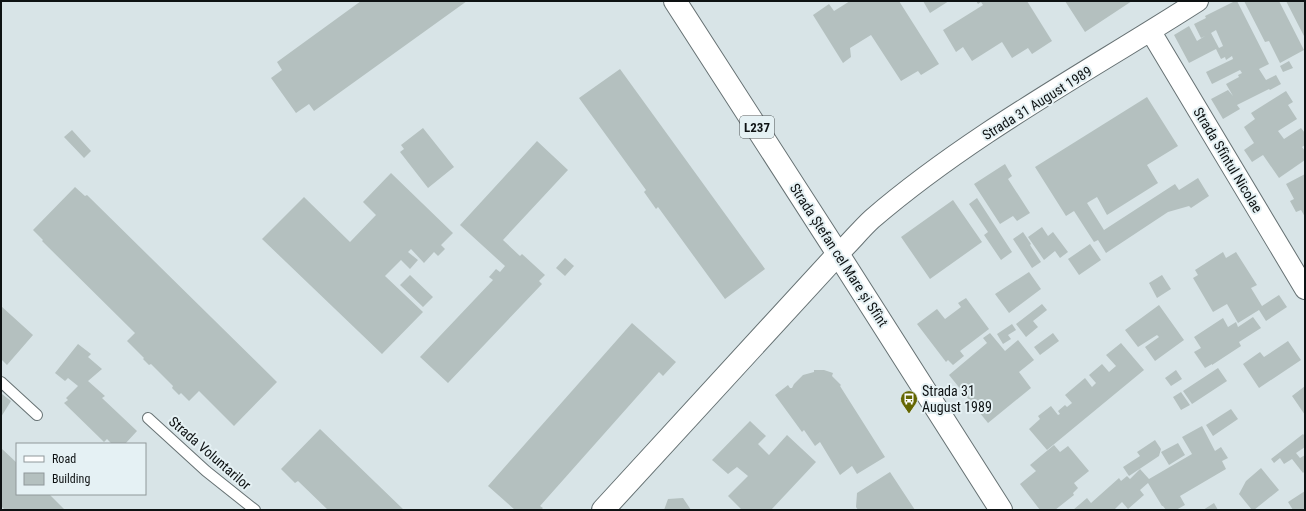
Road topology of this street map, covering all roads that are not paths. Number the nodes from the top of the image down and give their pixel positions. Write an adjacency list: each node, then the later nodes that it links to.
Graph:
1 (675, 1): 4 (main road, Strada Ștefan cel Mare și Sfînt / L237)
2 (1198, 1): 3 (street, Strada 31 August 1989)
3 (1151, 32): 4 (street, Strada 31 August 1989); 5 (street, Strada Sfîntul Nicolae)
4 (838, 254): 10 (main road, Strada 31 August 1989); 11 (main road, Strada Ștefan cel Mare și Sfînt / L237)
5 (1305, 289)
6 (1, 382): 7 (lane)
7 (37, 415)
8 (148, 418): 9 (lane, Strada Voluntarilor)
9 (255, 510)
10 (603, 510)
11 (1001, 510)

